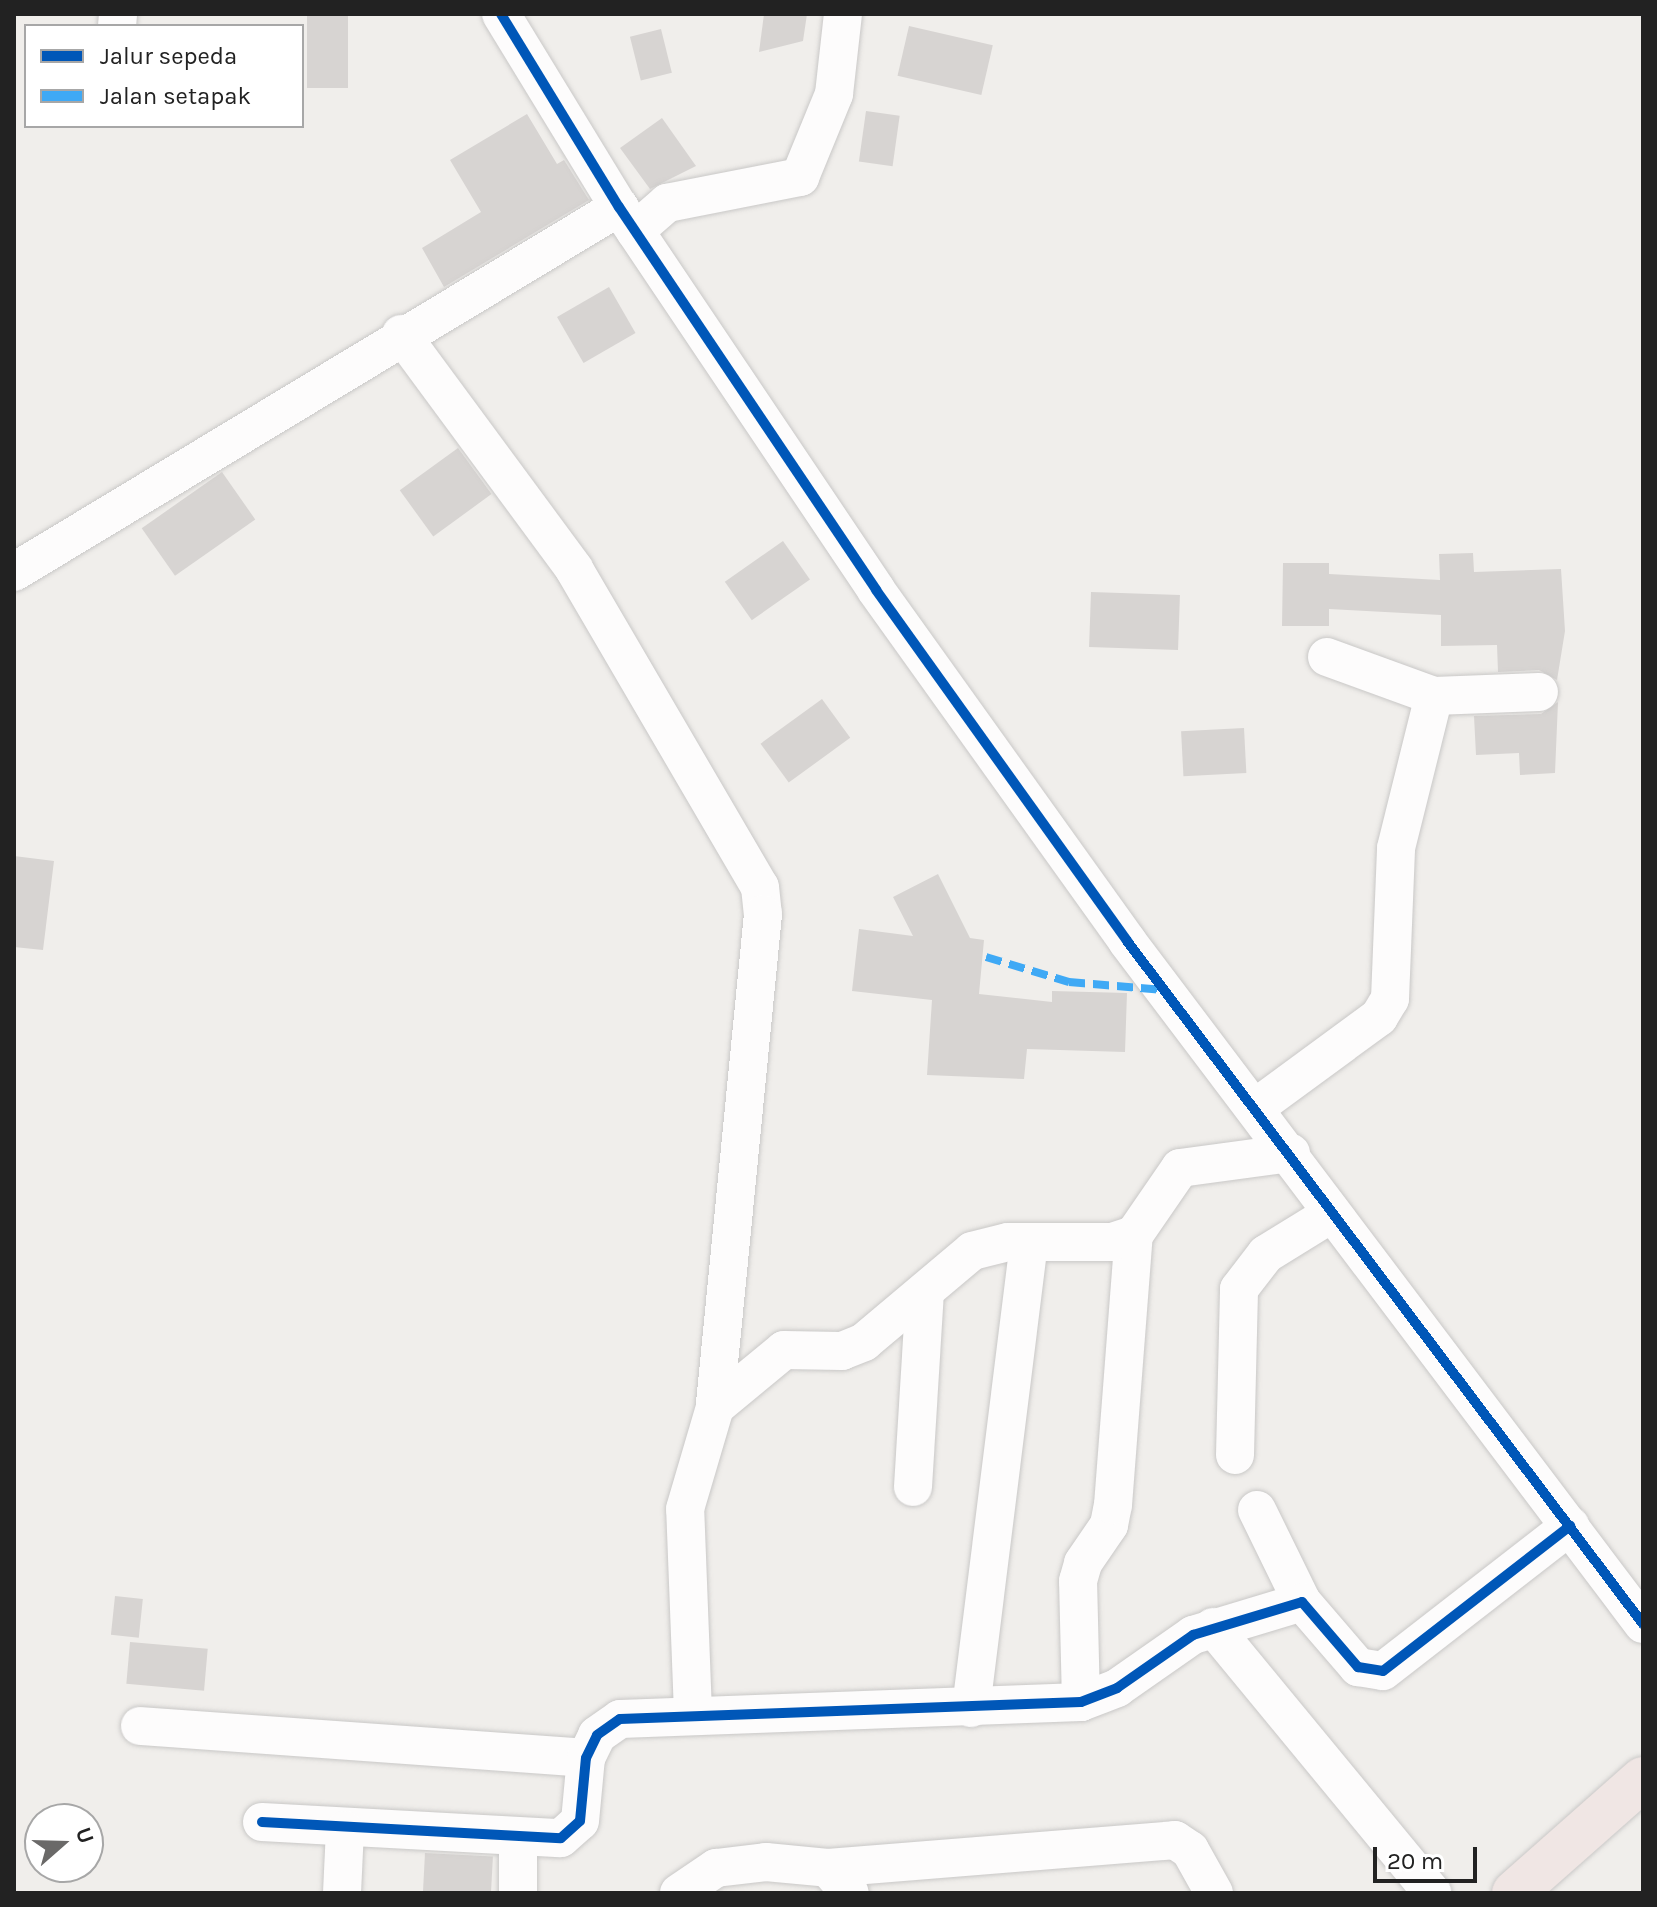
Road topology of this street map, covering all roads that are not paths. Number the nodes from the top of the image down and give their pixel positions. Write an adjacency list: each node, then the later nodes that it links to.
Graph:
1 (501, 14): 3 (street)
2 (843, 14): 3 (street)
3 (627, 219): 4 (street); 9 (street)
4 (401, 334): 5 (street); 15 (street)
5 (14, 572)
6 (1327, 657): 8 (street)
7 (1539, 692): 8 (street)
8 (1434, 696): 9 (street)
9 (1255, 1108): 10 (street)
10 (1291, 1153): 11 (street); 12 (street)
11 (1331, 1214): 16 (street); 19 (street)
12 (1134, 1235): 13 (street); 23 (street)
13 (1029, 1243): 14 (street); 24 (street)
14 (925, 1292): 15 (street); 17 (street)
15 (715, 1407): 25 (street)
16 (1235, 1455)
17 (913, 1487)
18 (1257, 1510): 20 (street)
19 (1570, 1526): 20 (street); 21 (street)
20 (1302, 1602): 22 (street)
21 (1643, 1624)
22 (1213, 1627): 23 (street); 38 (street)
23 (1081, 1702): 24 (street)
24 (971, 1708): 25 (street)
25 (693, 1713): 27 (street)
26 (140, 1726): 27 (street)
27 (586, 1758): 31 (street)
28 (1643, 1779): 39 (highway)
29 (262, 1822): 30 (street)
30 (345, 1830): 31 (street); 34 (street)
31 (518, 1839): 35 (street)
32 (768, 1877): 33 (street); 36 (street)
33 (839, 1880): 37 (street)
34 (342, 1893)
35 (518, 1893)
36 (679, 1893)
37 (1214, 1893)
38 (1432, 1893)
39 (1514, 1893)

